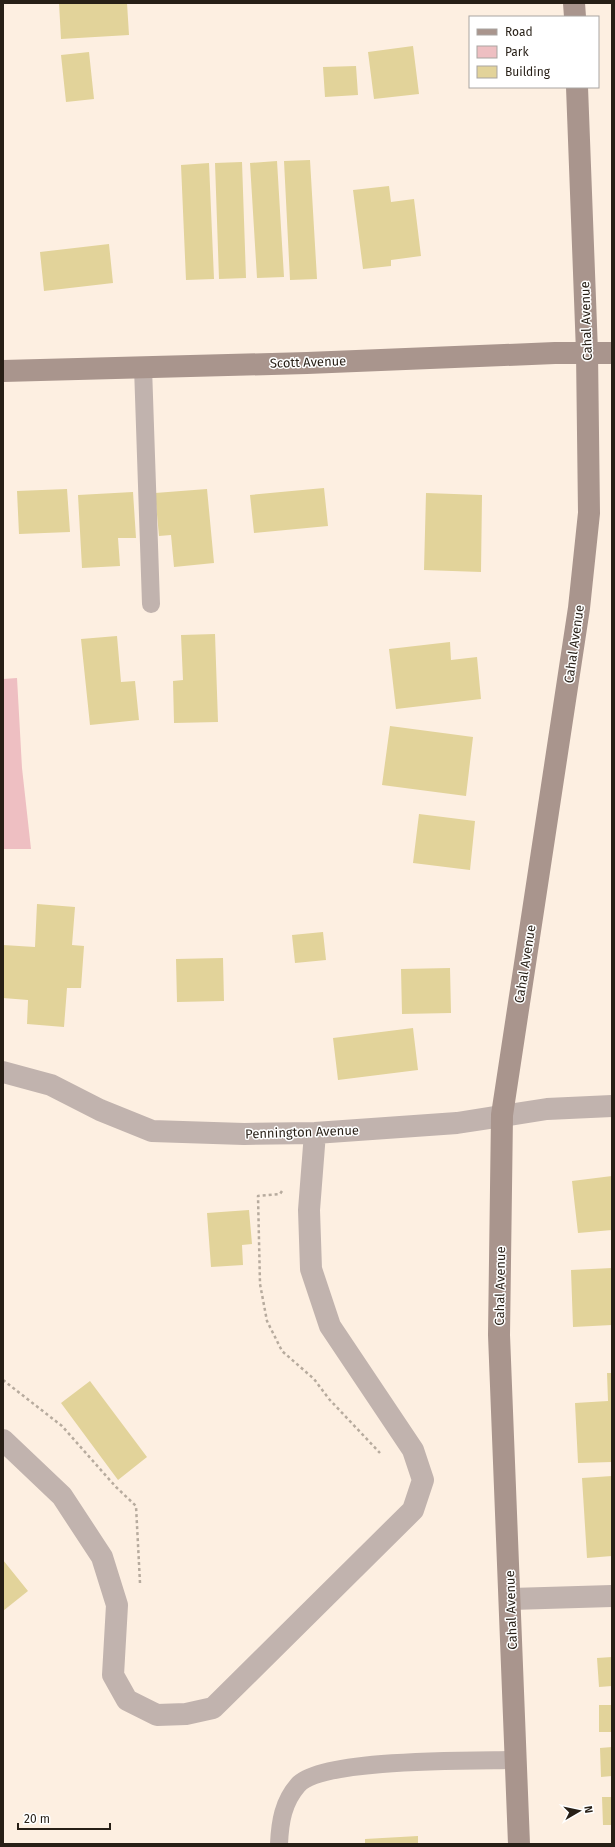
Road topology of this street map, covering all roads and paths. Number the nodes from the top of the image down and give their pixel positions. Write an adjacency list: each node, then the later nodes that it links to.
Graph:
1 (574, 3): 2 (street)
2 (574, 16)
3 (577, 88): 4 (street, Cahal Avenue)
4 (587, 352): 5 (street, Scott Avenue); 6 (street, Scott Avenue); 11 (street, Cahal Avenue)
5 (612, 353)
6 (143, 367): 7 (street, Scott Avenue); 8 (lane)
7 (3, 370)
8 (151, 604)
9 (3, 1072): 12 (street, Pennington Avenue)
10 (612, 1106): 11 (street, Pennington Avenue)
11 (502, 1115): 12 (street, Pennington Avenue); 19 (street, Cahal Avenue)
12 (315, 1133): 15 (street)
13 (285, 1188): 16 (path)
14 (3, 1380): 17 (path)
15 (3, 1440)
16 (386, 1458)
17 (140, 1591)
18 (612, 1596): 19 (street)
19 (511, 1599): 20 (street, Cahal Avenue)
20 (516, 1760): 21 (lane); 22 (street, Cahal Avenue)
21 (279, 1844)
22 (519, 1844)

